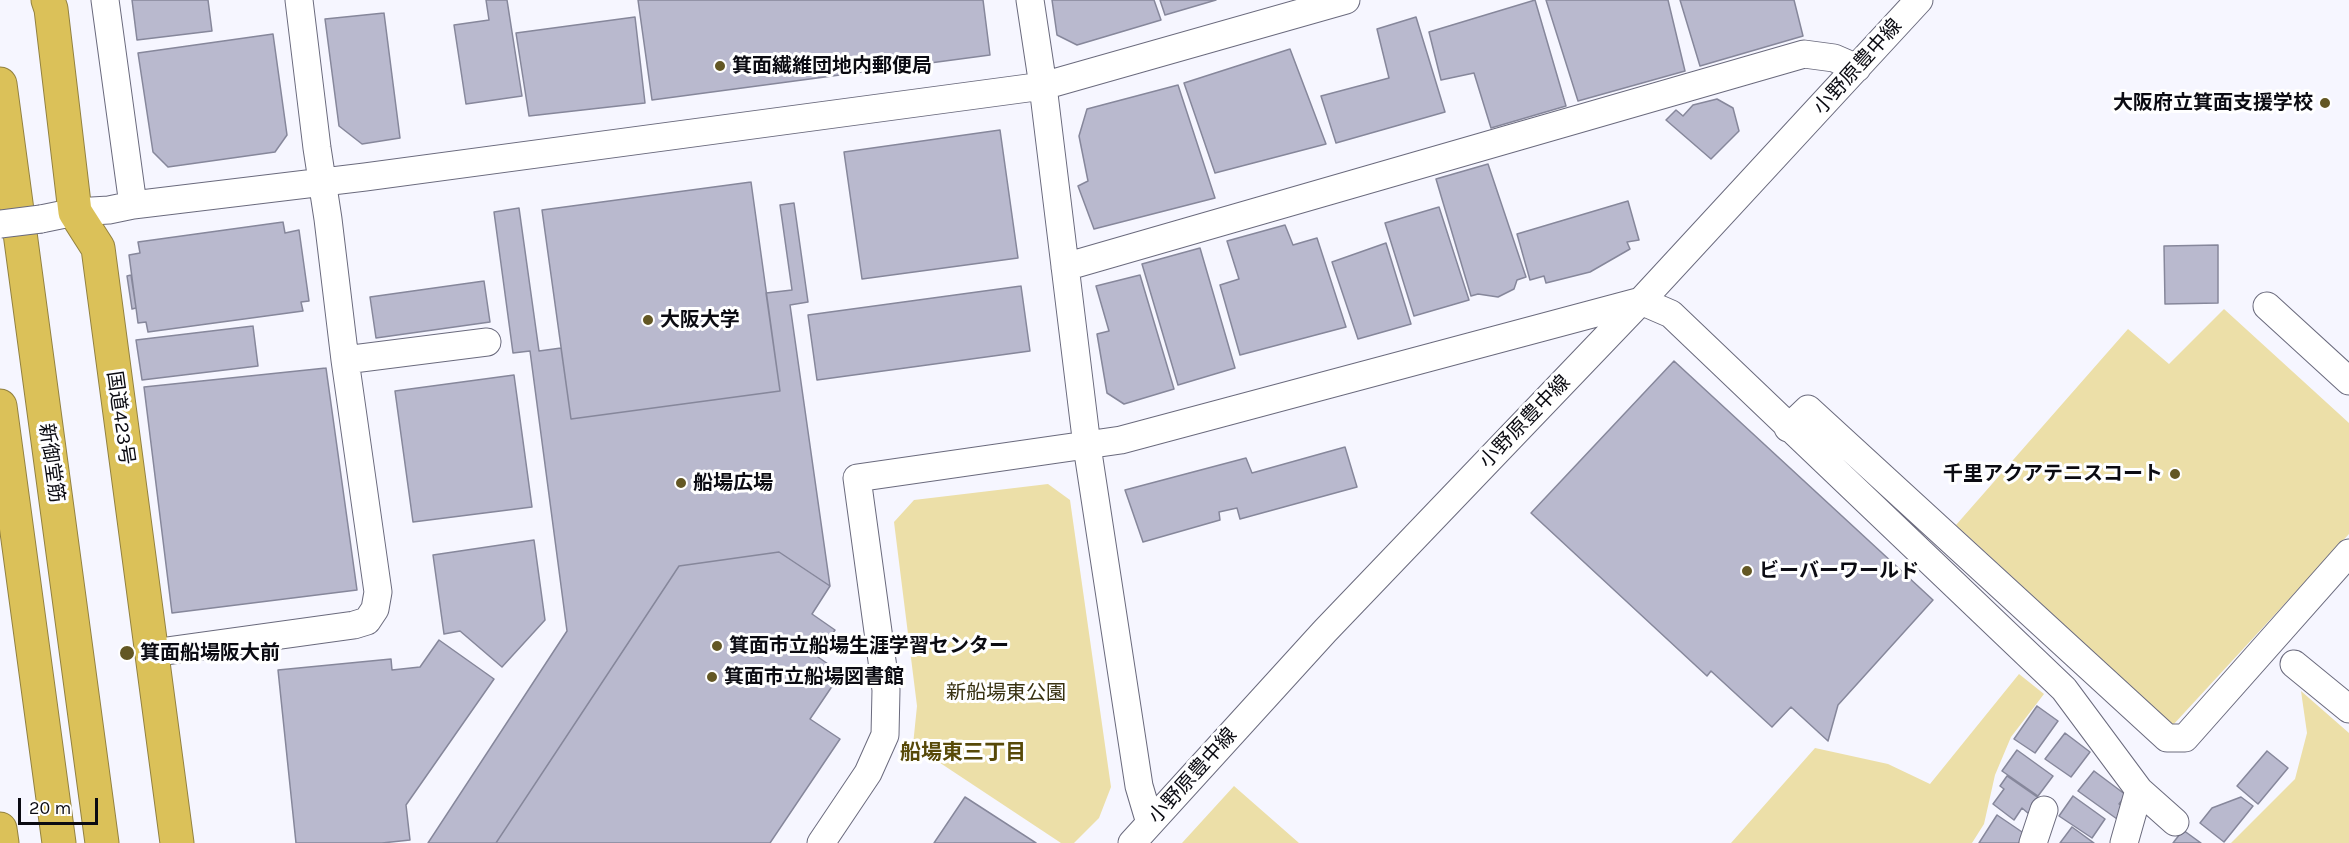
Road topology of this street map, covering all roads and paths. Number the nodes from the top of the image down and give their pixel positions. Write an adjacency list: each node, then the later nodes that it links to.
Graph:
1 (48, 0): 12 (highway, 国道423号)
2 (105, 0): 11 (street)
3 (1030, 0): 9 (street)
4 (1346, 0): 9 (street)
5 (1919, 0): 7 (street, 小野原豊中線)
6 (303, 1): 10 (street)
7 (1857, 68): 14 (street); 15 (street, 小野原豊中線)
8 (0, 84): 34 (highway, 新御堂筋)
9 (1043, 86): 10 (street); 14 (street)
10 (322, 182): 11 (street); 18 (street)
11 (133, 205): 12 (street)
12 (75, 212): 13 (street, bridge); 24 (highway, 国道423号)
13 (0, 224)
14 (1065, 267): 22 (street)
15 (1641, 301): 21 (street); 22 (street); 29 (street, 小野原豊中線)
16 (2267, 306): 19 (street)
17 (487, 342): 18 (street)
18 (345, 360): 24 (street)
19 (2349, 381)
20 (0, 406): 33 (highway)
21 (1788, 428): 23 (street); 27 (street)
22 (1087, 446): 29 (street); 36 (street)
23 (2349, 553)
24 (152, 653): 35 (highway, 国道423号)
25 (2294, 664): 26 (street)
26 (2349, 709)
27 (2139, 790): 30 (street); 39 (street)
28 (2044, 810): 38 (street)
29 (1150, 822): 37 (street, 小野原豊中線)
30 (2175, 822)
31 (0, 829): 32 (highway)
32 (2, 843)
33 (59, 843)
34 (102, 843)
35 (177, 843)
36 (821, 843)
37 (1132, 843)
38 (2033, 843)
39 (2124, 843)

